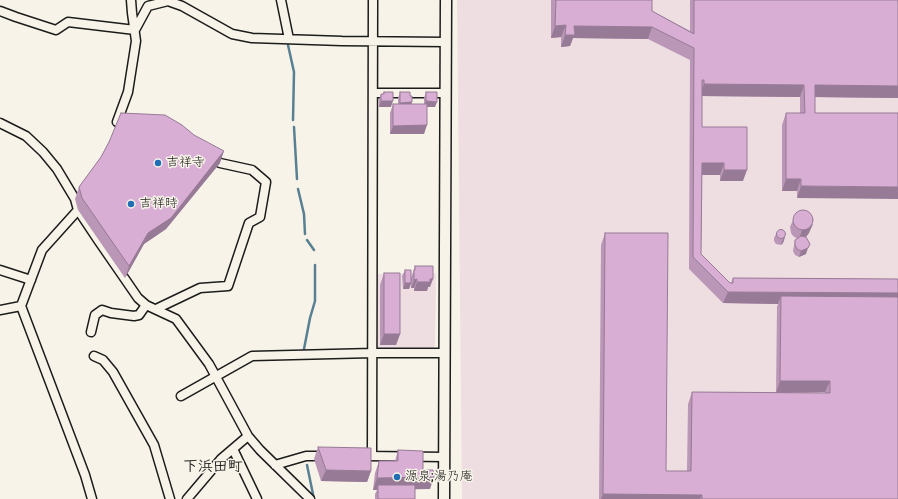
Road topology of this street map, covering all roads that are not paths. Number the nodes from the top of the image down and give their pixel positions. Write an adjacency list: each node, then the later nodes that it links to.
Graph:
1 (132, 0): 6 (street)
2 (281, 0): 7 (street)
3 (374, 0): 8 (street)
4 (446, 0): 9 (street)
5 (0, 10): 6 (street)
6 (135, 30): 7 (street); 13 (street)
7 (289, 39): 8 (street)
8 (373, 41): 9 (street); 10 (street)
9 (446, 42): 11 (street)
10 (373, 93): 11 (street); 23 (street)
11 (446, 93): 24 (street)
12 (0, 123): 15 (street)
13 (118, 127)
14 (202, 153): 20 (street)
15 (78, 210): 17 (street); 18 (street)
16 (0, 270): 17 (street)
17 (31, 280): 19 (street)
18 (146, 305): 20 (street); 22 (street)
19 (21, 306): 21 (street); 36 (street)
20 (156, 309): 26 (street)
21 (0, 310)
22 (91, 332)
23 (373, 353): 24 (street); 26 (street); 32 (street)
24 (445, 353): 33 (street)
25 (94, 356): 37 (street)
26 (217, 377): 27 (street); 28 (street)
27 (182, 396)
28 (248, 436): 29 (street); 34 (street)
29 (233, 449): 35 (street); 38 (street)
30 (335, 456): 34 (street)
31 (357, 456): 32 (street)
32 (372, 456): 33 (street)
33 (444, 457): 40 (street)
34 (275, 466): 39 (street)
35 (255, 498)
36 (92, 499)
37 (170, 499)
38 (187, 499)
39 (310, 499)
40 (444, 499)

